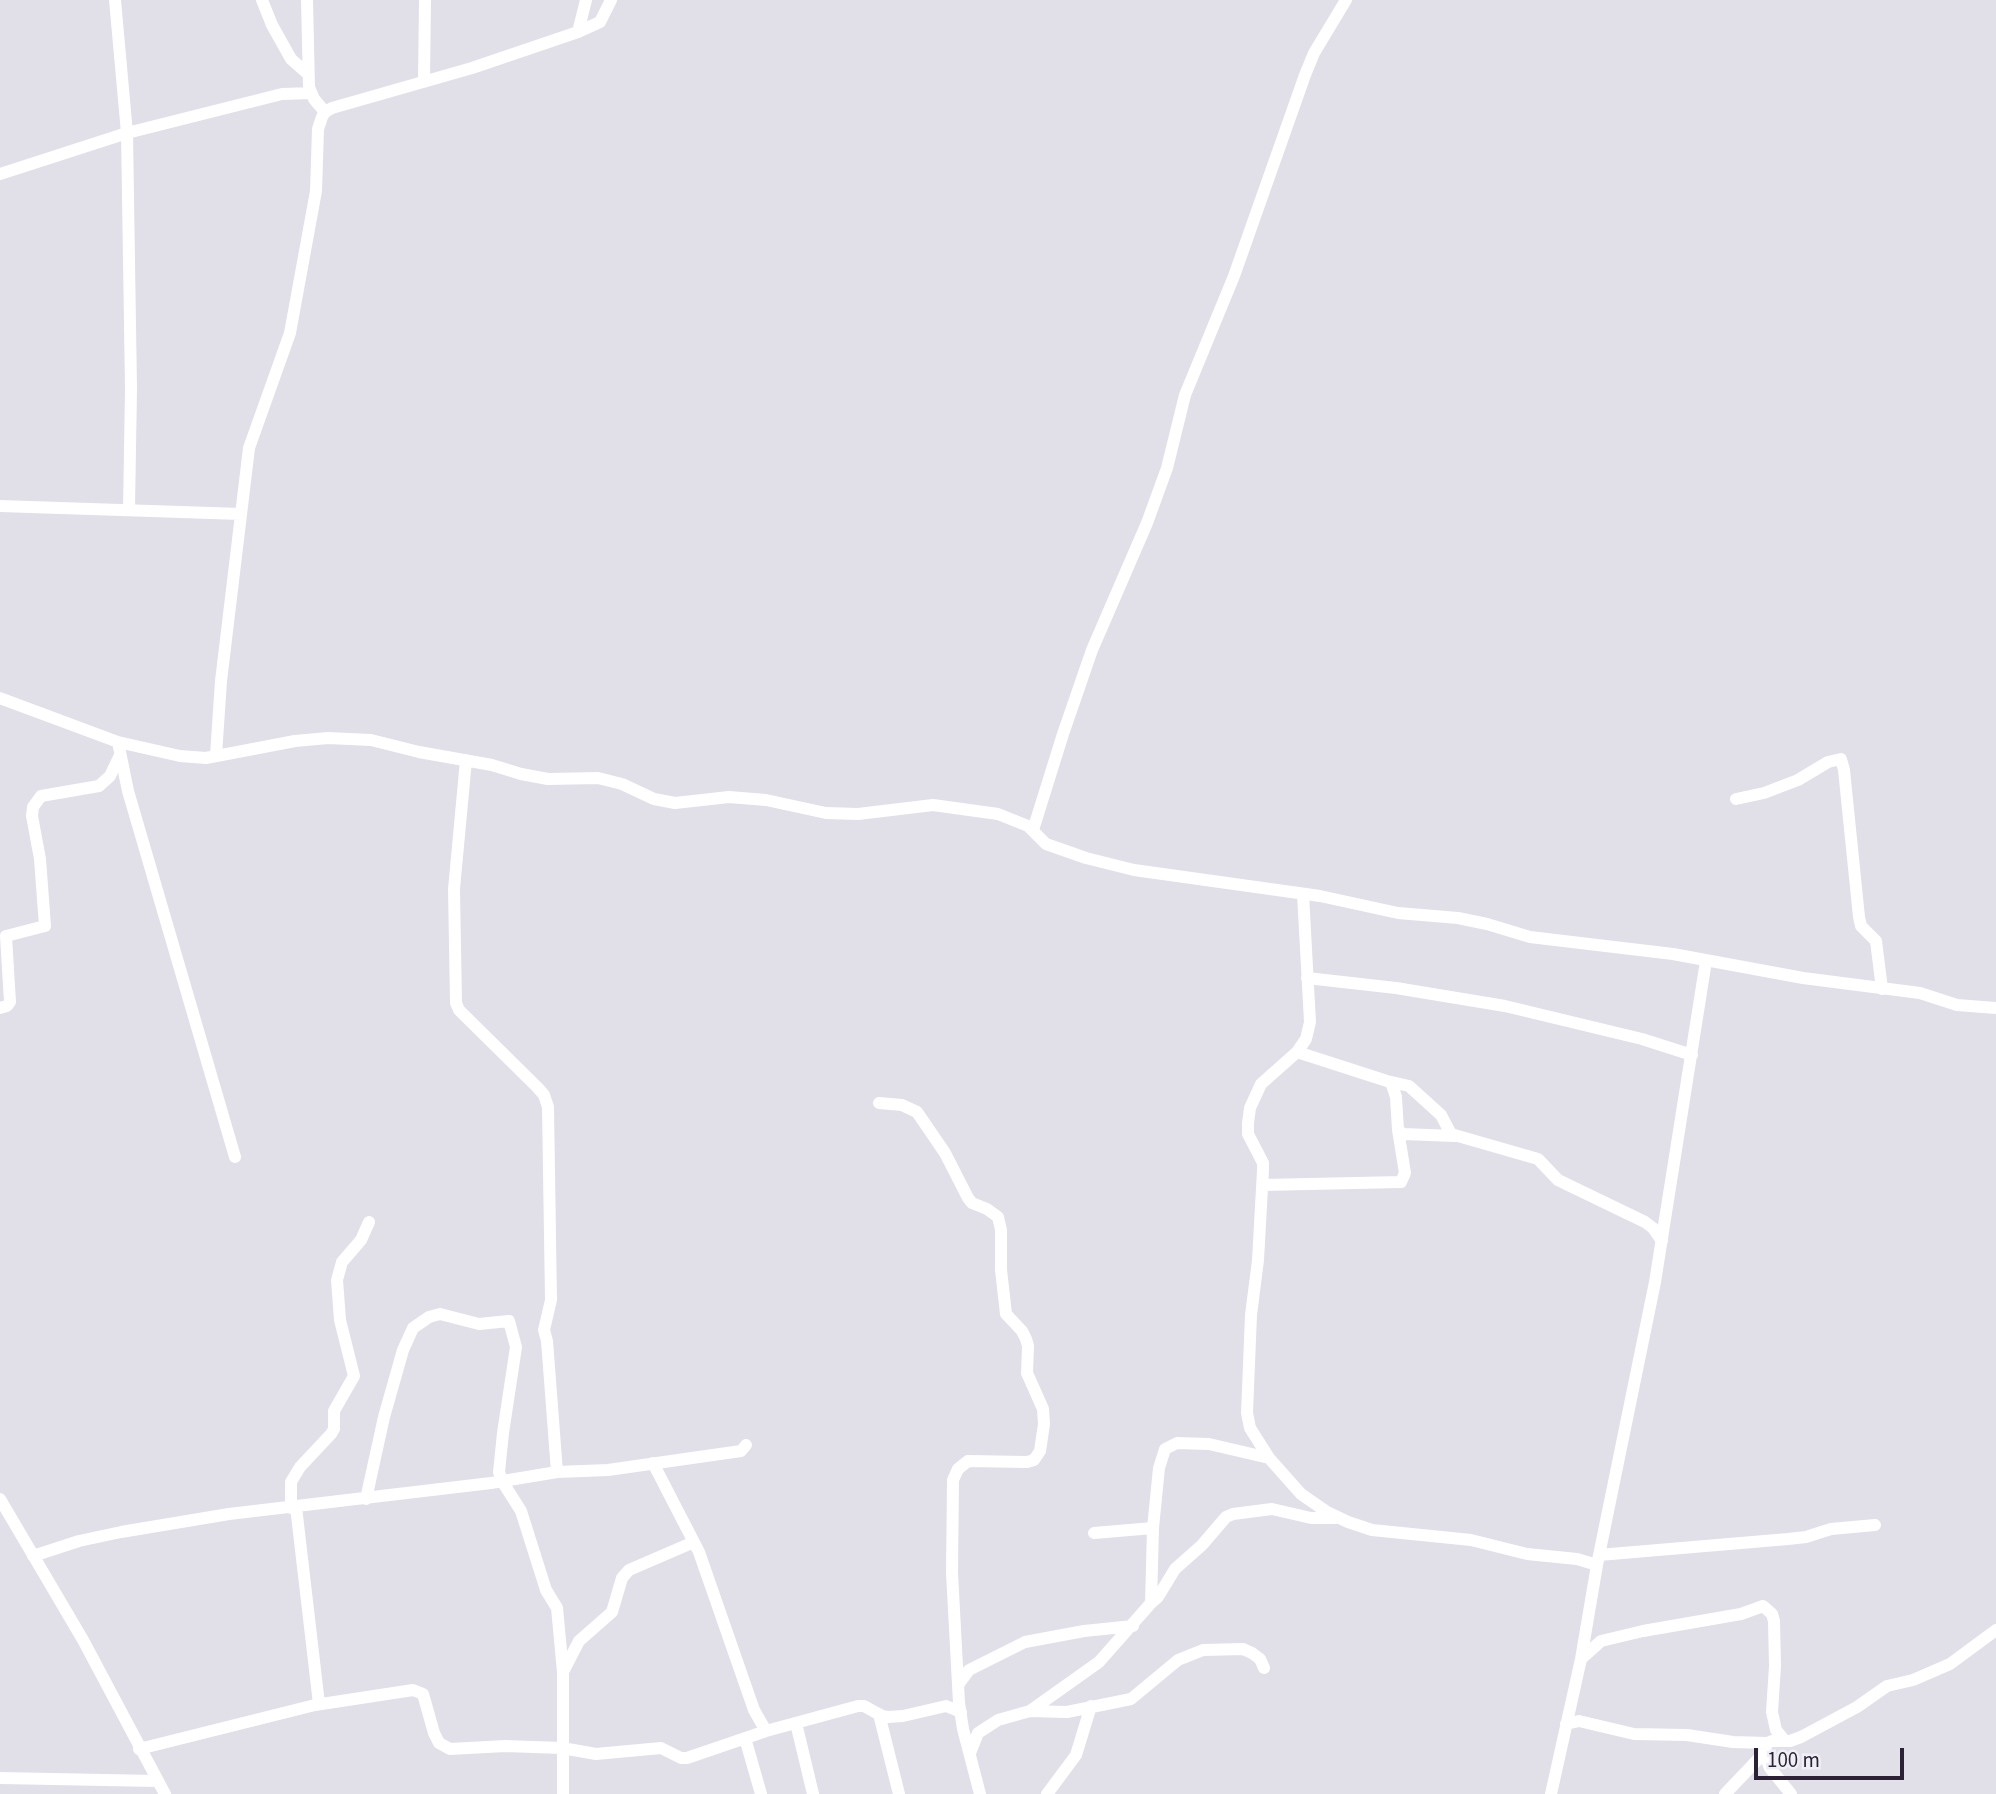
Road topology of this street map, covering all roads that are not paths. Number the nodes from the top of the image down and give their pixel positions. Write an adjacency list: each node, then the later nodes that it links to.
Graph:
1 (115, 0): 13 (street)
2 (262, 0): 9 (street)
3 (307, 0): 9 (street)
4 (425, 0): 10 (street)
5 (586, 0): 8 (street)
6 (611, 0): 8 (street)
7 (1346, 0): 24 (street)
8 (578, 32): 10 (street)
9 (308, 75): 11 (street)
10 (424, 82): 12 (street)
11 (311, 93): 12 (street); 13 (street)
12 (325, 112): 17 (street)
13 (127, 134): 14 (street); 16 (street)
14 (0, 174)
15 (0, 506): 16 (street)
16 (129, 509): 17 (street)
17 (241, 514): 21 (street)
18 (0, 698): 19 (street)
19 (118, 742): 20 (street); 21 (street)
20 (120, 755): 30 (street); 37 (street)
21 (216, 755): 22 (street)
22 (466, 760): 24 (street); 44 (street)
23 (1736, 799): 28 (street)
24 (1033, 830): 25 (street)
25 (1303, 894): 26 (street); 27 (street)
26 (1706, 961): 28 (street); 32 (street)
27 (1307, 978): 31 (street); 32 (street)
28 (1882, 989): 29 (street)
29 (1996, 1007)
30 (0, 1008)
31 (1297, 1052): 33 (street); 38 (street)
32 (1692, 1055): 40 (street)
33 (1391, 1082): 35 (street); 36 (street)
34 (879, 1103): 62 (street)
35 (1398, 1130): 36 (street); 38 (street)
36 (1455, 1136): 40 (street)
37 (235, 1157)
38 (1263, 1185): 42 (street)
39 (369, 1222): 48 (street)
40 (1662, 1241): 55 (street)
41 (747, 1445): 43 (street)
42 (1269, 1458): 49 (street); 51 (street)
43 (653, 1463): 44 (street); 53 (street)
44 (557, 1472): 45 (street)
45 (502, 1481): 47 (street); 47 (street); 61 (street)
46 (0, 1499): 54 (street)
47 (366, 1499): 48 (street)
48 (294, 1508): 54 (street); 63 (street)
49 (1340, 1518): 55 (street); 56 (street)
50 (1875, 1525): 55 (street)
51 (1153, 1528): 52 (street); 56 (street)
52 (1094, 1533)
53 (694, 1542): 61 (street); 70 (street)
54 (33, 1556): 75 (street)
55 (1598, 1560): 59 (street)
56 (1151, 1603): 57 (street)
57 (1133, 1626): 62 (street); 65 (street)
58 (1996, 1630): 72 (street)
59 (1581, 1659): 69 (street); 72 (street)
60 (1264, 1668): 64 (street)
61 (563, 1672): 73 (street)
62 (958, 1685): 66 (street)
63 (319, 1704): 73 (street); 75 (street)
64 (1091, 1706): 65 (street); 85 (street)
65 (1030, 1711): 76 (street)
66 (961, 1712): 67 (street); 76 (street)
67 (878, 1714): 68 (street); 83 (street)
68 (796, 1723): 70 (street); 82 (street)
69 (1566, 1724): 74 (street); 86 (street)
70 (766, 1731): 71 (street)
71 (746, 1738): 73 (street); 81 (street)
72 (1785, 1741): 74 (street)
73 (562, 1748): 80 (street)
74 (1766, 1748): 87 (street); 88 (street)
75 (139, 1749): 78 (street)
76 (969, 1754): 84 (street)
77 (0, 1778): 78 (street)
78 (157, 1780): 79 (street)
79 (165, 1794)
80 (563, 1794)
81 (761, 1794)
82 (813, 1794)
83 (899, 1794)
84 (980, 1794)
85 (1047, 1794)
86 (1551, 1794)
87 (1725, 1794)
88 (1791, 1794)

